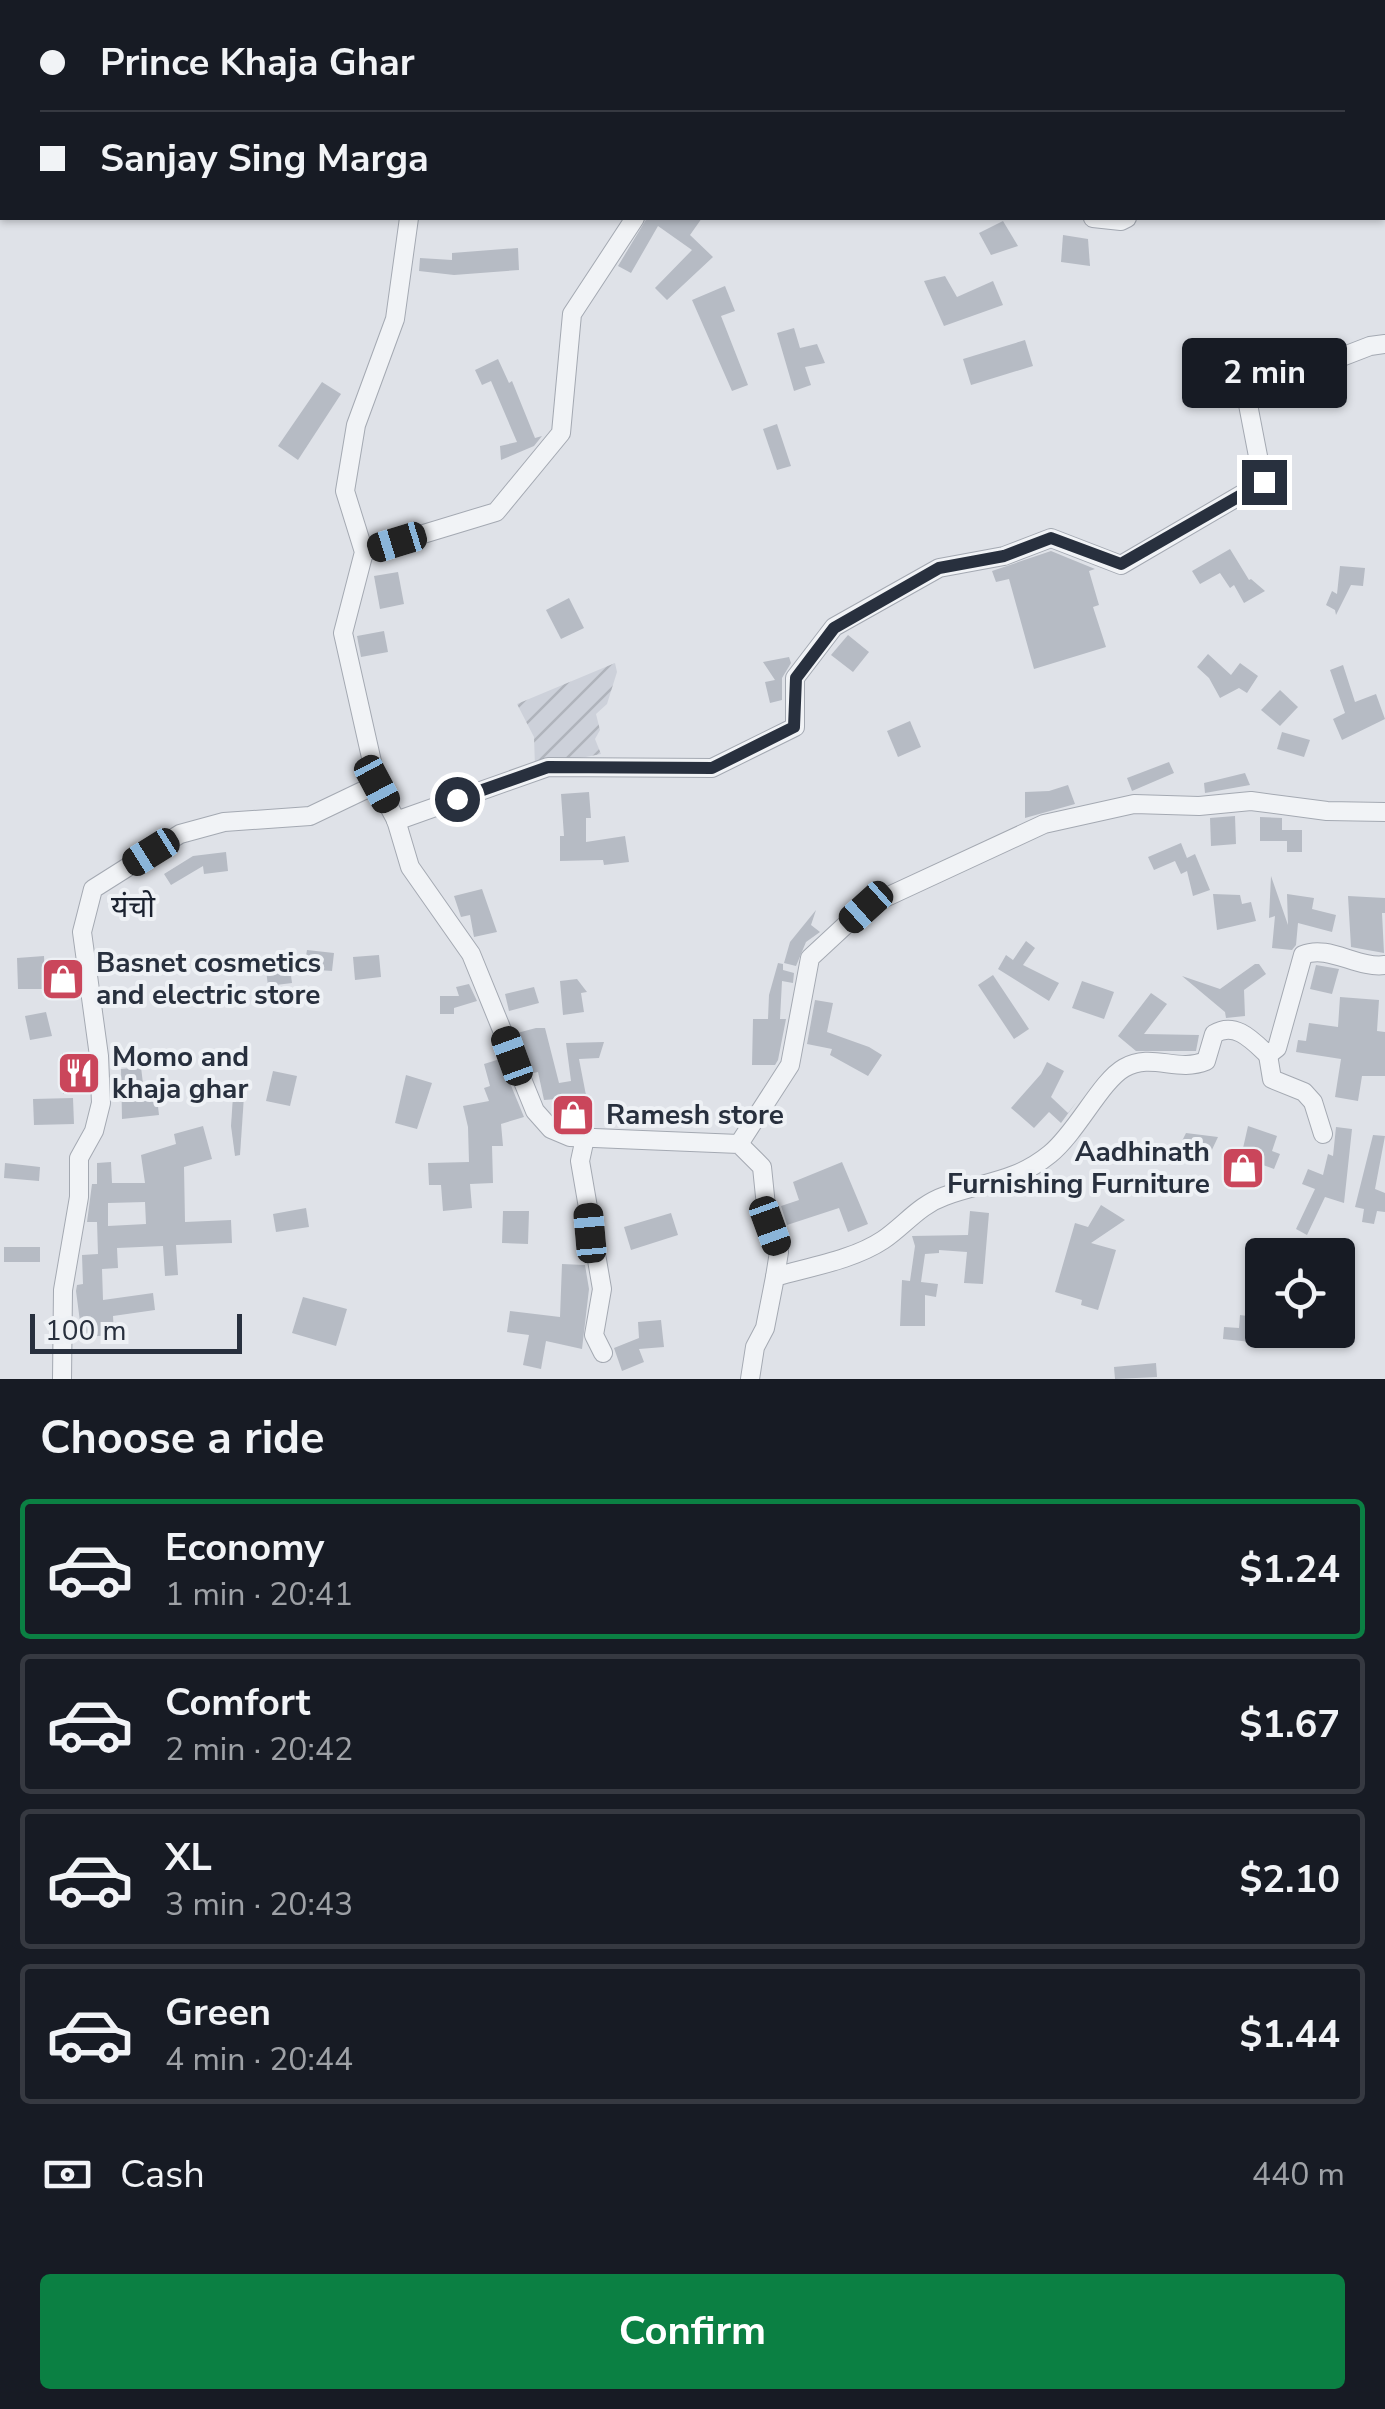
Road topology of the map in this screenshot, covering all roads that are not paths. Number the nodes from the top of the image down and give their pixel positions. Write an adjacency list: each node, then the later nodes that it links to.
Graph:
1 (409, 220): 4 (street)
2 (635, 220): 4 (street)
3 (1385, 344): 7 (street)
4 (364, 552): 5 (street)
5 (377, 784): 7 (street); 15 (street)
6 (1385, 812): 12 (street)
7 (396, 821): 11 (street)
8 (1385, 965): 9 (street)
9 (1268, 1055): 10 (street); 13 (street)
10 (1323, 1134)
11 (586, 1138): 12 (street); 14 (street)
12 (739, 1144): 13 (street)
13 (775, 1277): 16 (street)
14 (602, 1353)
15 (62, 1379)
16 (750, 1379)

